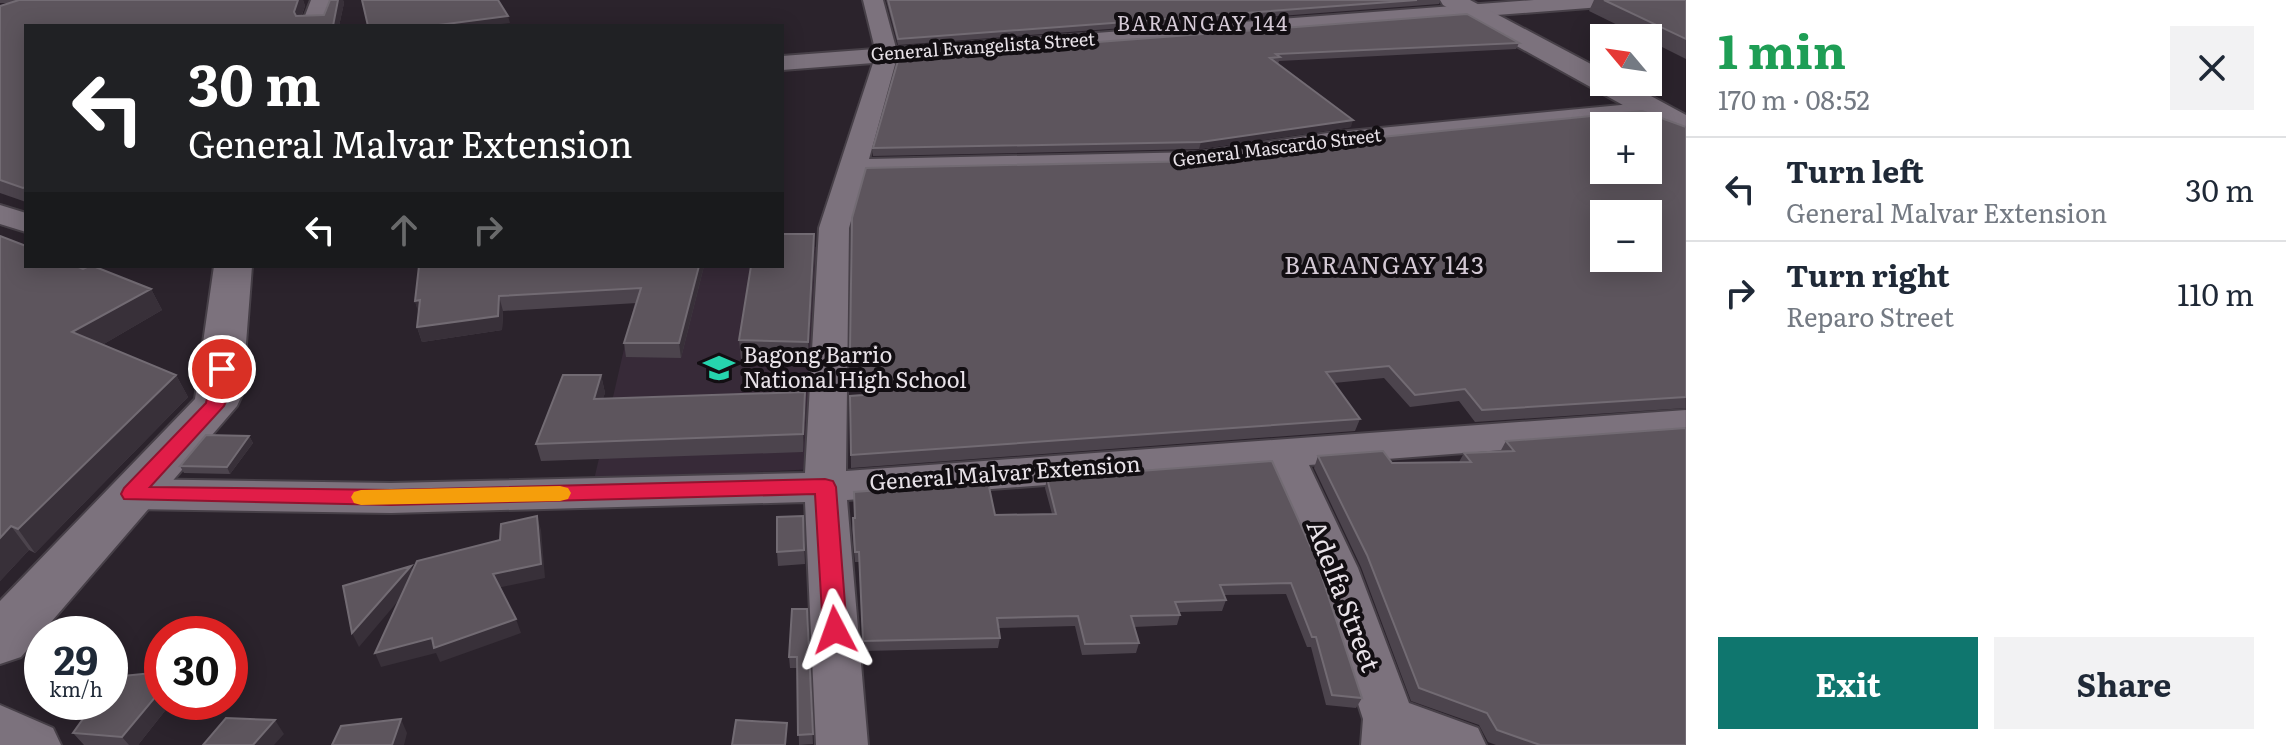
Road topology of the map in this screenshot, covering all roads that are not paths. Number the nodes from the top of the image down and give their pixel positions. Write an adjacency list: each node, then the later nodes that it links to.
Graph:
1 (323, 0): 6 (street)
2 (873, 0): 8 (street)
3 (1614, 0): 4 (street, General Evangelista Street)
4 (1462, 5): 7 (street, General Evangelista Street); 10 (street)
5 (1206, 9): 7 (street)
6 (315, 24)
7 (1228, 28): 8 (street, General Evangelista Street)
8 (887, 54): 9 (street, General Evangelista Street); 11 (street)
9 (784, 63)
10 (1675, 120): 11 (street, General Mascardo Street)
11 (853, 167): 17 (street)
12 (0, 214): 13 (street)
13 (24, 222)
14 (233, 268): 18 (street)
15 (1686, 423): 16 (street, General Malvar Extension)
16 (1283, 451): 17 (street, General Malvar Extension); 21 (street, Adelfa Street)
17 (825, 487): 18 (street, General Malvar Extension); 23 (street)
18 (131, 494): 19 (street)
19 (0, 640)
20 (0, 728): 22 (street)
21 (1388, 732): 24 (street)
22 (35, 745)
23 (842, 745)
24 (1460, 745)

